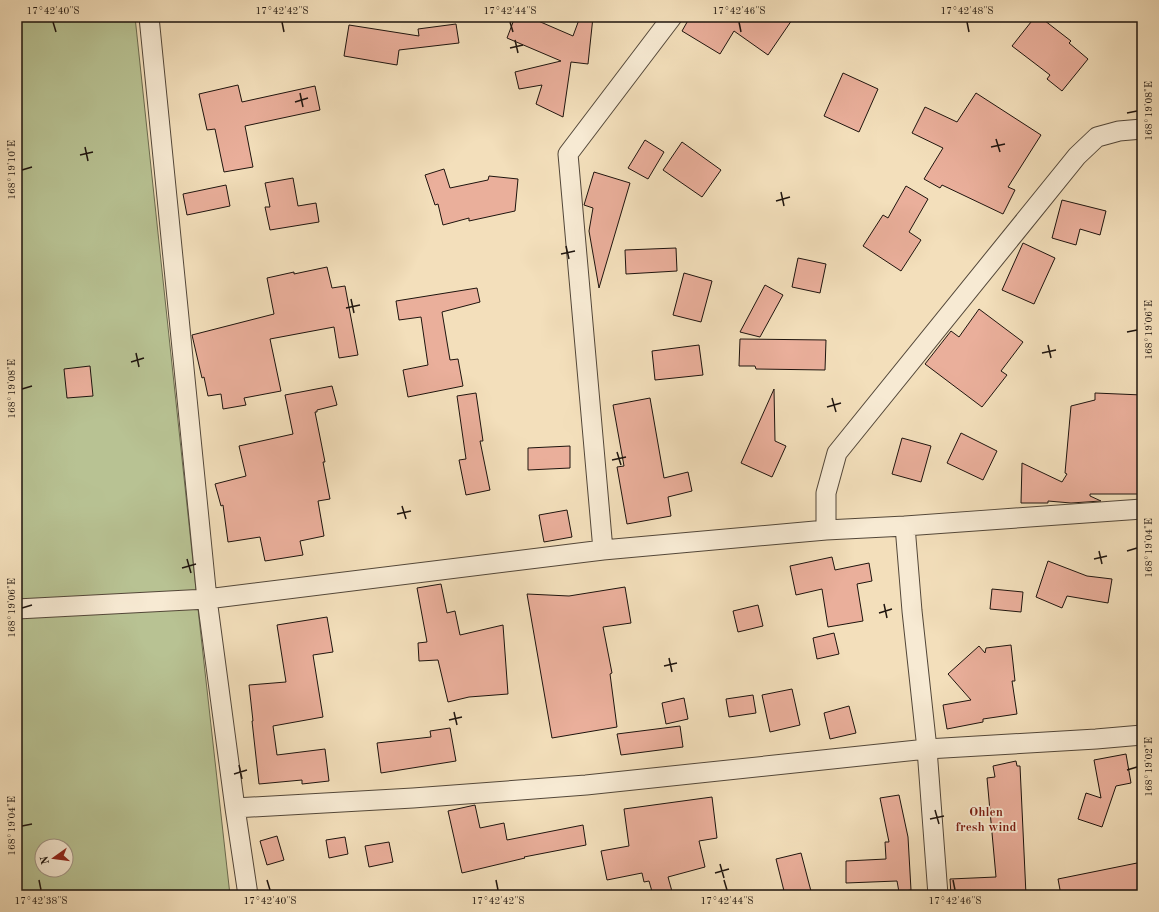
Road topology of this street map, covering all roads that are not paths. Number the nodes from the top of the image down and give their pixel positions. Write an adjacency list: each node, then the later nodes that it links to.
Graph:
1 (149, 17): 8 (street)
2 (672, 17): 7 (street)
3 (1142, 129): 6 (street)
4 (1142, 509): 5 (street)
5 (905, 526): 6 (street); 11 (street)
6 (826, 530): 7 (street)
7 (603, 550): 8 (street)
8 (207, 599): 9 (street); 12 (street)
9 (17, 609)
10 (1142, 735): 11 (street)
11 (928, 749): 12 (street); 14 (street)
12 (235, 808): 13 (street)
13 (248, 895)
14 (938, 895)

